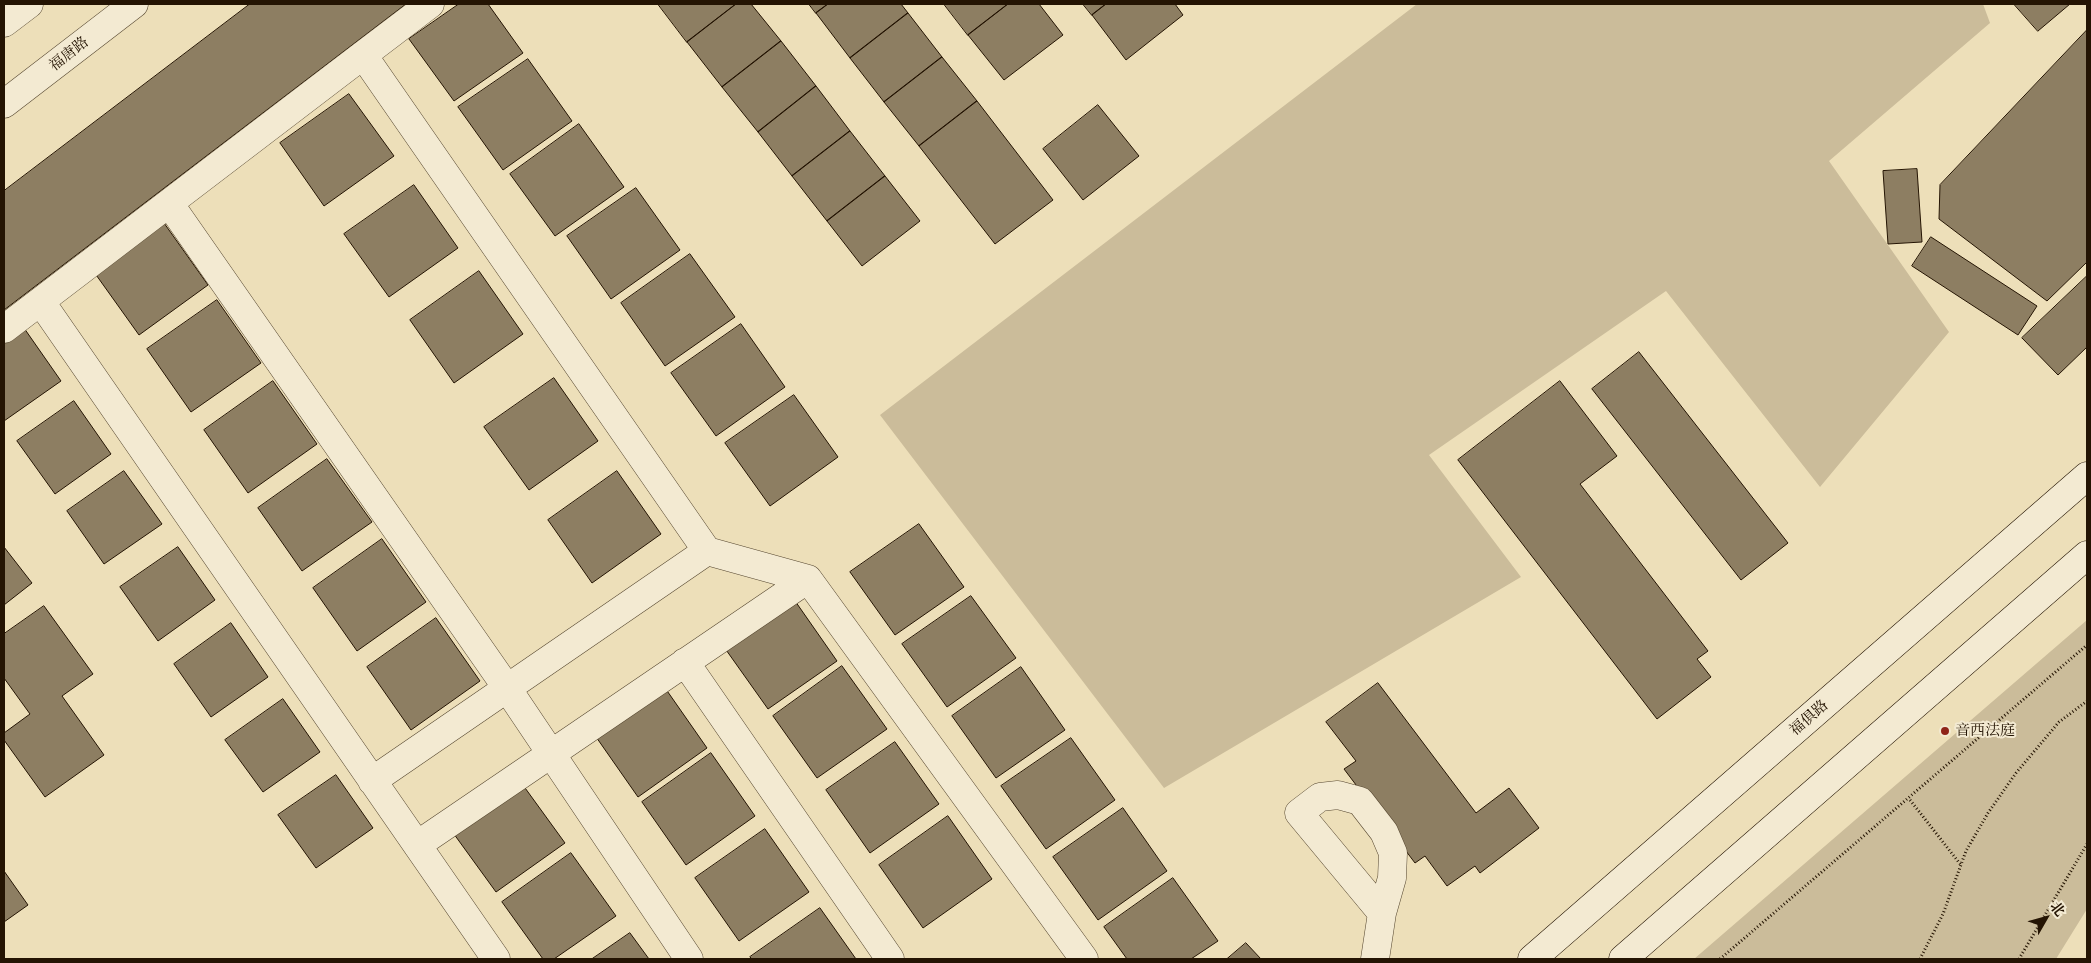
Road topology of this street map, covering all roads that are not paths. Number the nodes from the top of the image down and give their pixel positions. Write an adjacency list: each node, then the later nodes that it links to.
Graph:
1 (29, 4): 4 (street)
2 (134, 4): 6 (street, 福唐路)
3 (430, 4): 5 (street)
4 (4, 23)
5 (363, 55): 7 (street); 11 (street)
6 (4, 104)
7 (169, 203): 8 (street); 15 (street)
8 (41, 302): 9 (street); 17 (street)
9 (4, 329)
10 (2087, 476): 25 (street, 福俱路)
11 (707, 550): 13 (street); 15 (street)
12 (2087, 555): 26 (street)
13 (808, 579): 14 (street); 23 (street)
14 (685, 662): 16 (street); 22 (street)
15 (507, 688): 16 (street); 17 (street)
16 (551, 754): 18 (street); 21 (street)
17 (372, 781): 18 (street)
18 (416, 845): 20 (street)
19 (1382, 913): 24 (street)
20 (496, 959)
21 (689, 959)
22 (890, 959)
23 (1084, 959)
24 (1374, 959)
25 (1532, 959)
26 (1623, 959)

